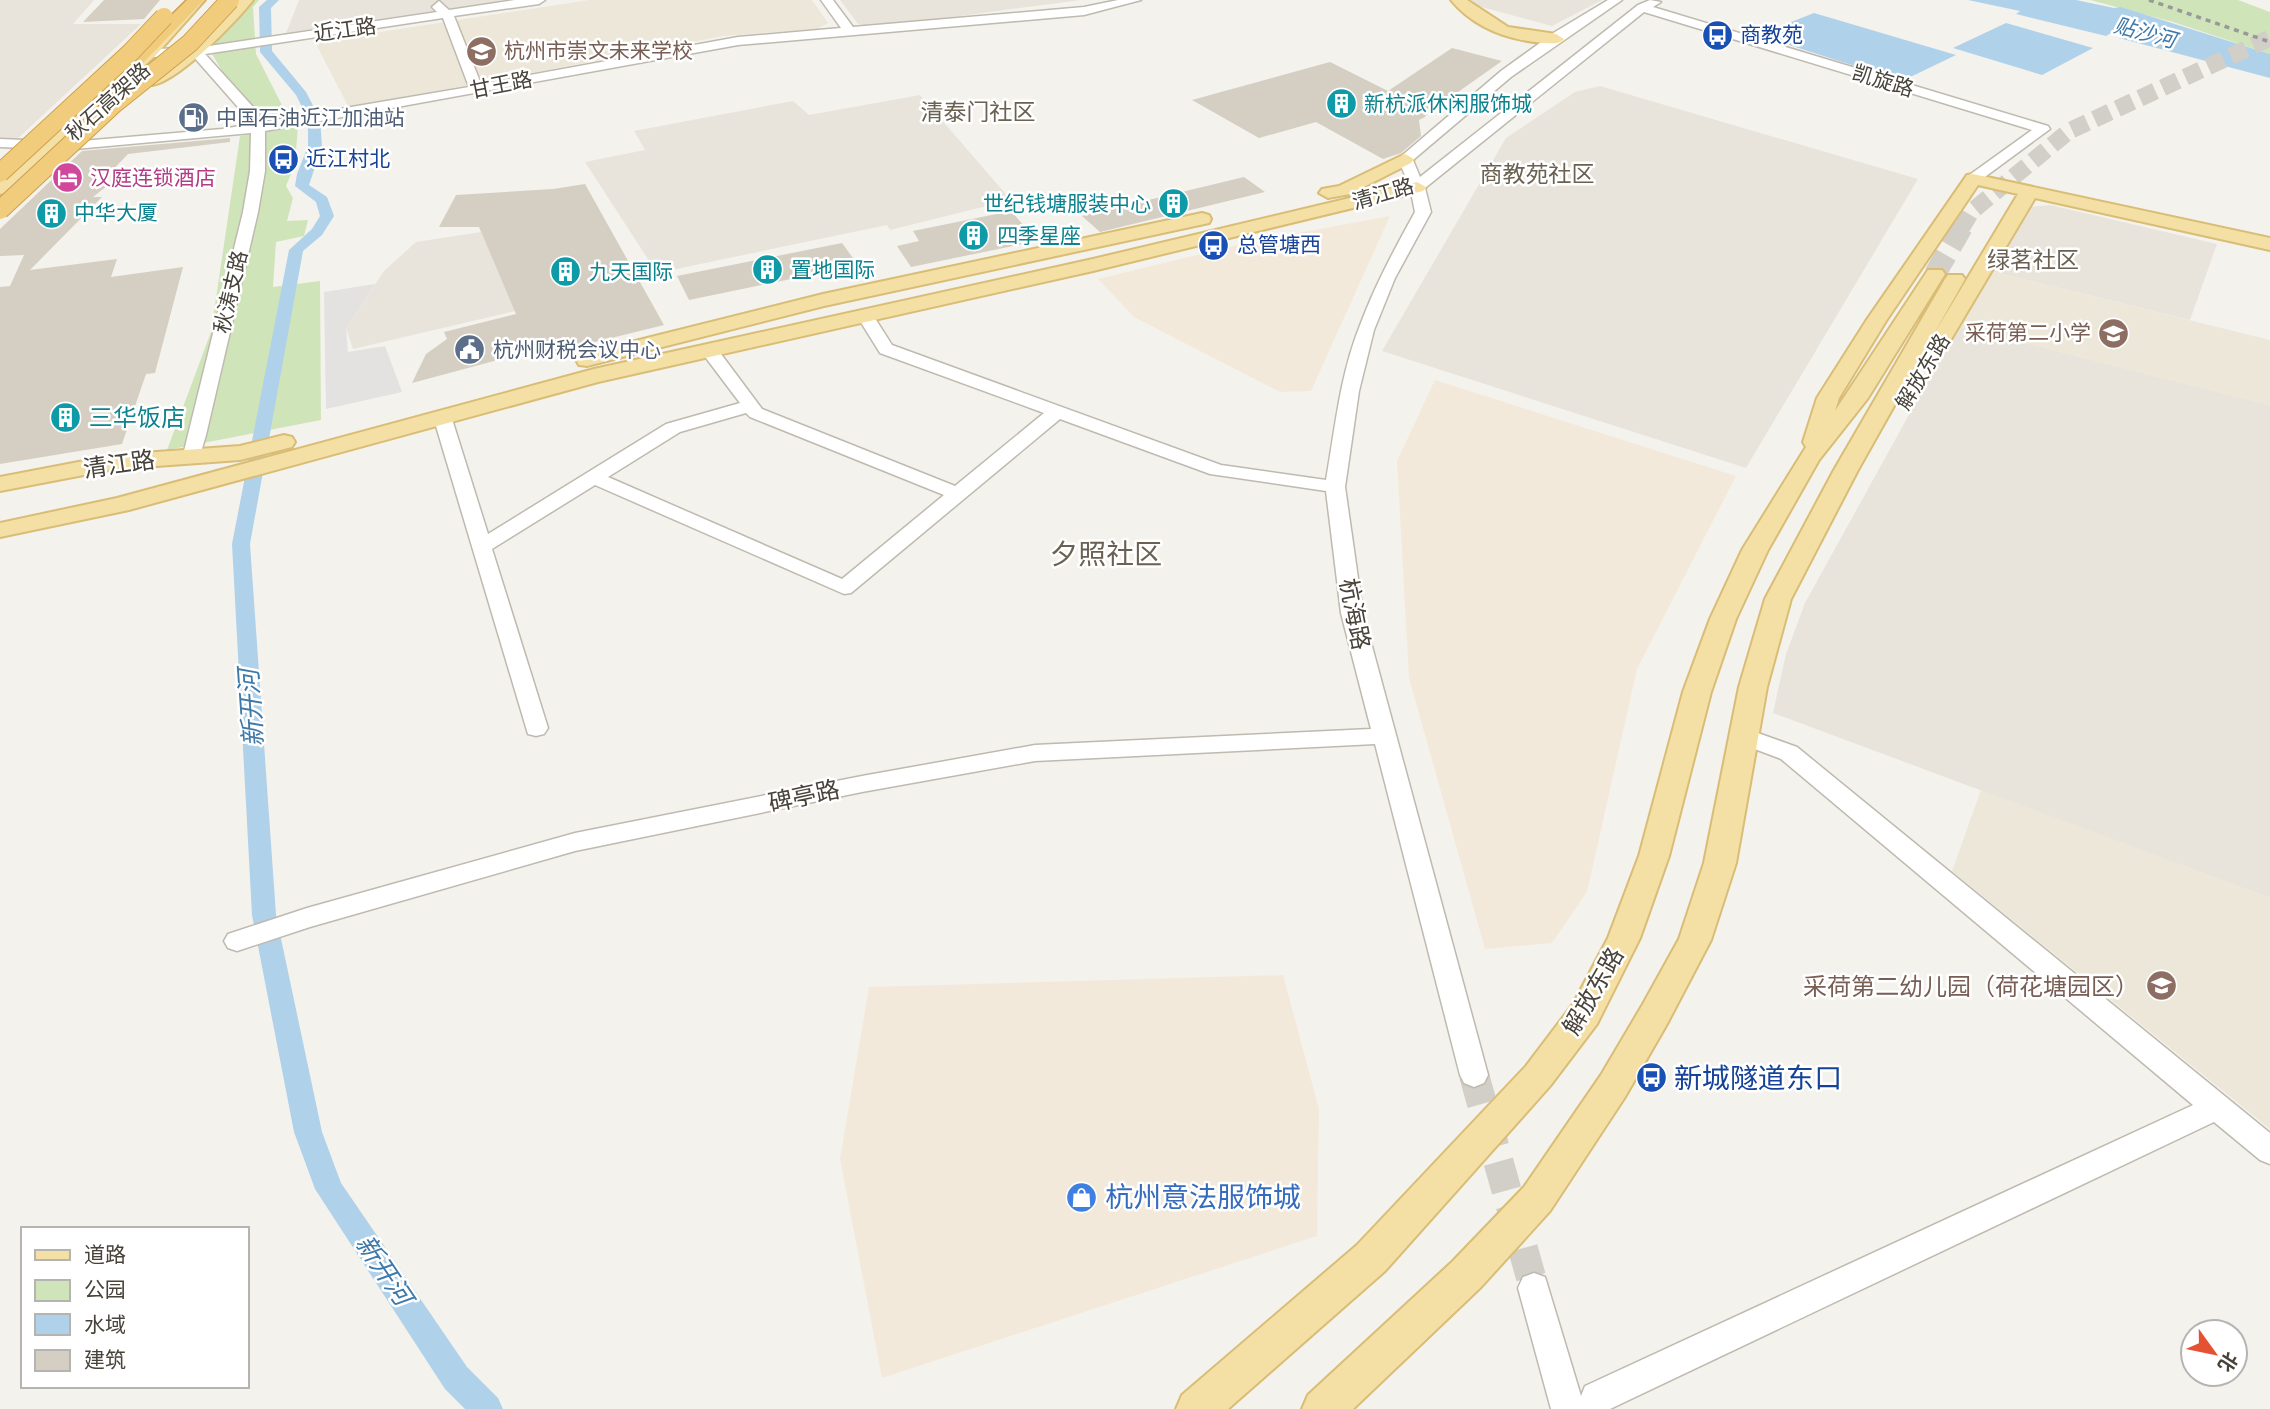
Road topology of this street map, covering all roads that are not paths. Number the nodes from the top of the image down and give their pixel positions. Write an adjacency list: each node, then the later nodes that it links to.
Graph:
1 (178, 0): 34 (highway, bridge)
2 (197, 0): 24 (main road); 36 (highway, 秋石高架路)
3 (213, 0): 40 (highway, 秋石高架路)
4 (223, 0): 23 (main road)
5 (230, 0): 41 (highway, bridge)
6 (246, 0): 22 (main road)
7 (441, 0): 17 (street)
8 (456, 0): 17 (street)
9 (539, 0): 17 (street, 近江路)
10 (827, 0): 18 (street)
11 (1135, 0): 18 (street, 甘王路)
12 (1441, 0): 21 (main road)
13 (1458, 0): 19 (main road)
14 (1616, 0): 20 (street, 清江路)
15 (1660, 0): 16 (street, 清江路)
16 (1642, 8): 35 (street, 凯旋路); 37 (street, 清江路)
17 (447, 14): 22 (street, 近江路); 26 (street)
18 (851, 33): 26 (street, 甘王路)
19 (1505, 33): 20 (main road); 21 (main road)
20 (1556, 39): 25 (street, 清江路)
21 (1512, 49): 25 (main road)
22 (196, 51): 23 (street, 近江路); 27 (main road); 28 (street)
23 (174, 52): 24 (street, 近江路); 27 (main road)
24 (149, 53): 31 (main road)
25 (1526, 60): 33 (street, 清江路)
26 (477, 90): 29 (street, 甘王路)
27 (118, 105): 32 (main road)
28 (249, 111)
29 (258, 127): 32 (street, 甘王路); 50 (street, 秋涛支路)
30 (0, 142): 31 (street)
31 (50, 145): 38 (main road)
32 (75, 145): 41 (main road)
33 (1405, 159): 37 (street, 杭海路); 43 (main road, 清江路)
34 (0, 173)
35 (1973, 179): 39 (main road); 51 (main road, 解放东路)
36 (0, 182)
37 (1417, 187): 43 (main road, 清江路); 56 (street, 杭海路)
38 (0, 190)
39 (2029, 192): 42 (main road); 53 (main road, 解放东路)
40 (0, 200)
41 (0, 212)
42 (2270, 244)
43 (1090, 254): 44 (main road); 49 (main road)
44 (865, 316): 45 (main road); 47 (street)
45 (709, 351): 46 (street); 48 (main road)
46 (750, 405): 54 (street); 57 (street)
47 (1057, 412): 56 (street); 57 (street)
48 (442, 416): 49 (main road); 59 (street)
49 (354, 433): 52 (main road)
50 (192, 455): 52 (main road, 清江路); 55 (main road, 清江路)
51 (1809, 458): 53 (main road, 解放东路); 69 (main road, 解放东路)
52 (237, 463): 58 (main road)
53 (1846, 470): 62 (main road, 解放东路)
54 (595, 478): 57 (street); 59 (street)
55 (0, 484)
56 (1335, 487): 61 (street, 杭海路)
57 (958, 494)
58 (0, 530)
59 (481, 547): 60 (street)
60 (536, 728)
61 (1385, 736): 63 (street, 碑亭路); 64 (street, 杭海路)
62 (1744, 736): 65 (street); 70 (main road, 解放东路)
63 (237, 941)
64 (1474, 1075)
65 (2217, 1107): 66 (street); 68 (street)
66 (2270, 1151)
67 (1534, 1288): 68 (street)
68 (1583, 1404)
69 (1197, 1409)
70 (1324, 1409)

